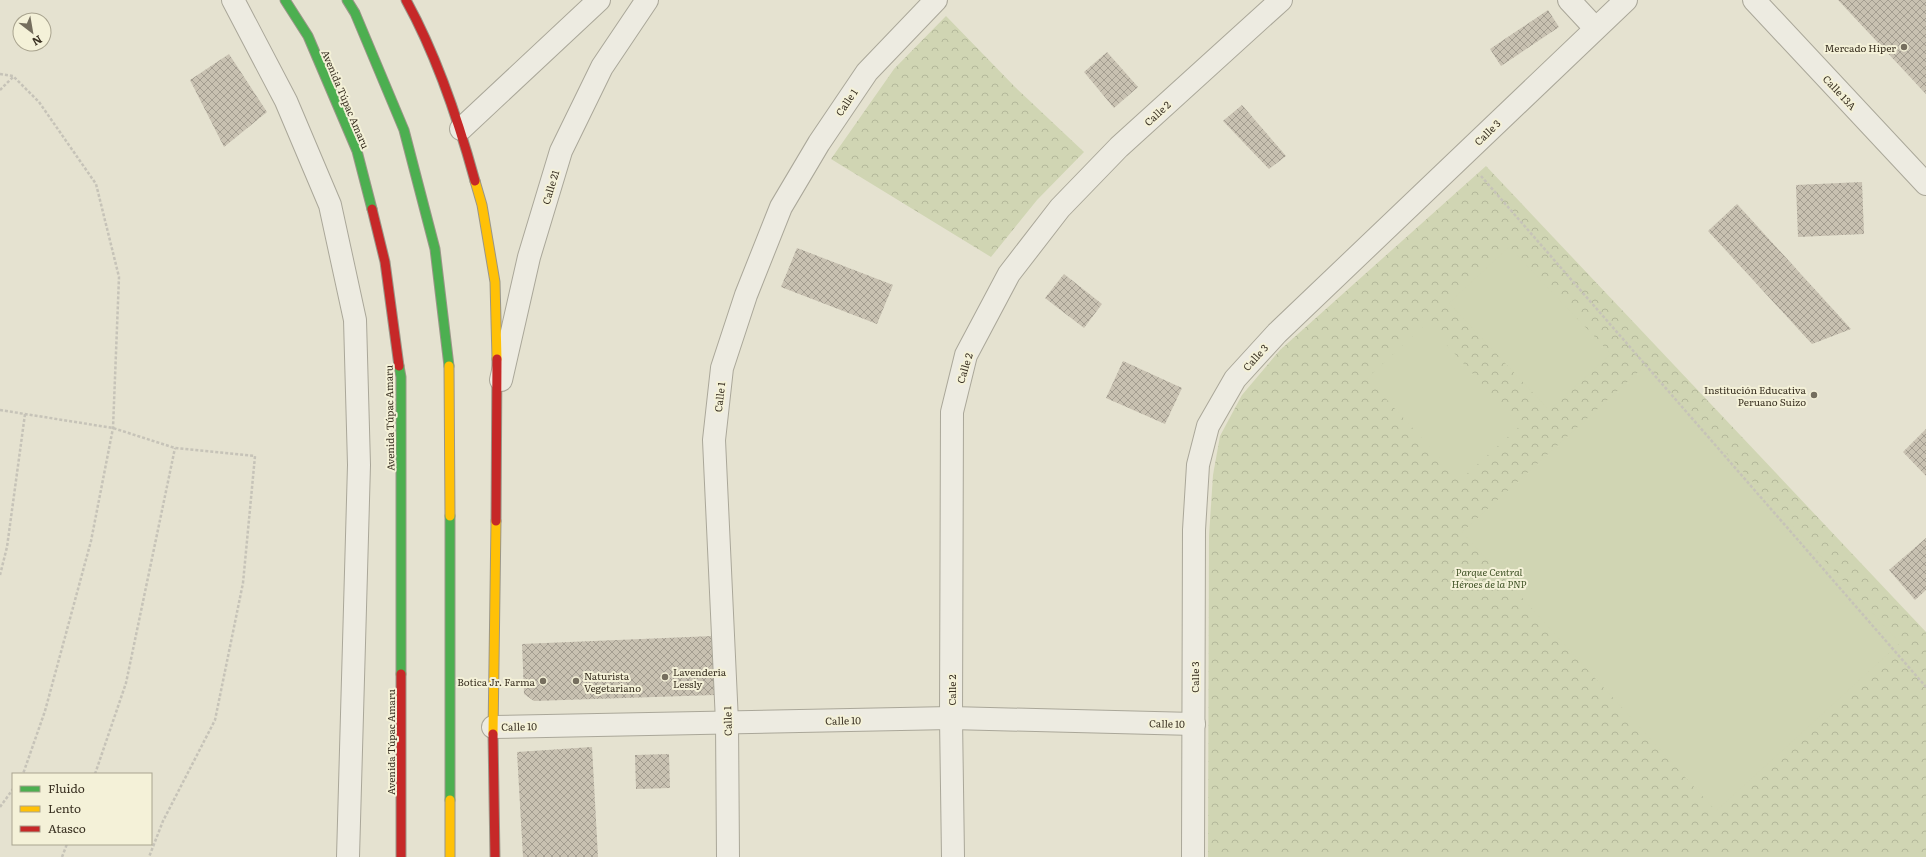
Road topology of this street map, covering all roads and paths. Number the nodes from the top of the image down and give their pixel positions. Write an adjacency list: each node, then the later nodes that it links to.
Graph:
1 (233, 0): 37 (street)
2 (285, 0): 38 (main road, Avenida Túpac Amaru)
3 (347, 0): 39 (main road)
4 (406, 0): 16 (main road)
5 (599, 0): 16 (street)
6 (647, 0): 19 (street, Calle 21)
7 (936, 0): 27 (street, Calle 1)
8 (1281, 0): 26 (street, Calle 2)
9 (1569, 0): 12 (street)
10 (1626, 0): 12 (street, Calle 3)
11 (1754, 0): 18 (street, Calle 13A)
12 (1595, 28): 17 (street, Calle 3)
13 (0, 74): 14 (path)
14 (13, 76): 15 (path); 22 (path)
15 (0, 90)
16 (462, 129): 19 (main road)
17 (1462, 155): 25 (path); 28 (street, Calle 3)
18 (1926, 184)
19 (498, 393): 29 (main road)
20 (0, 410): 21 (path)
21 (25, 414): 22 (path); 24 (path)
22 (113, 428): 23 (path); 30 (path)
23 (175, 448): 31 (path); 36 (path)
24 (0, 576)
25 (1926, 686)
26 (951, 718): 27 (street, Calle 10); 28 (street, Calle 10); 42 (street, Calle 2)
27 (727, 722): 29 (street, Calle 10); 41 (street, Calle 1)
28 (1194, 724): 43 (street, Calle 3)
29 (493, 727): 40 (main road)
30 (23, 773)
31 (95, 773)
32 (12, 790): 33 (path)
33 (0, 807)
34 (67, 845): 35 (path)
35 (62, 857)
36 (149, 857)
37 (348, 857)
38 (401, 857)
39 (450, 857)
40 (495, 857)
41 (728, 857)
42 (953, 857)
43 (1193, 857)

